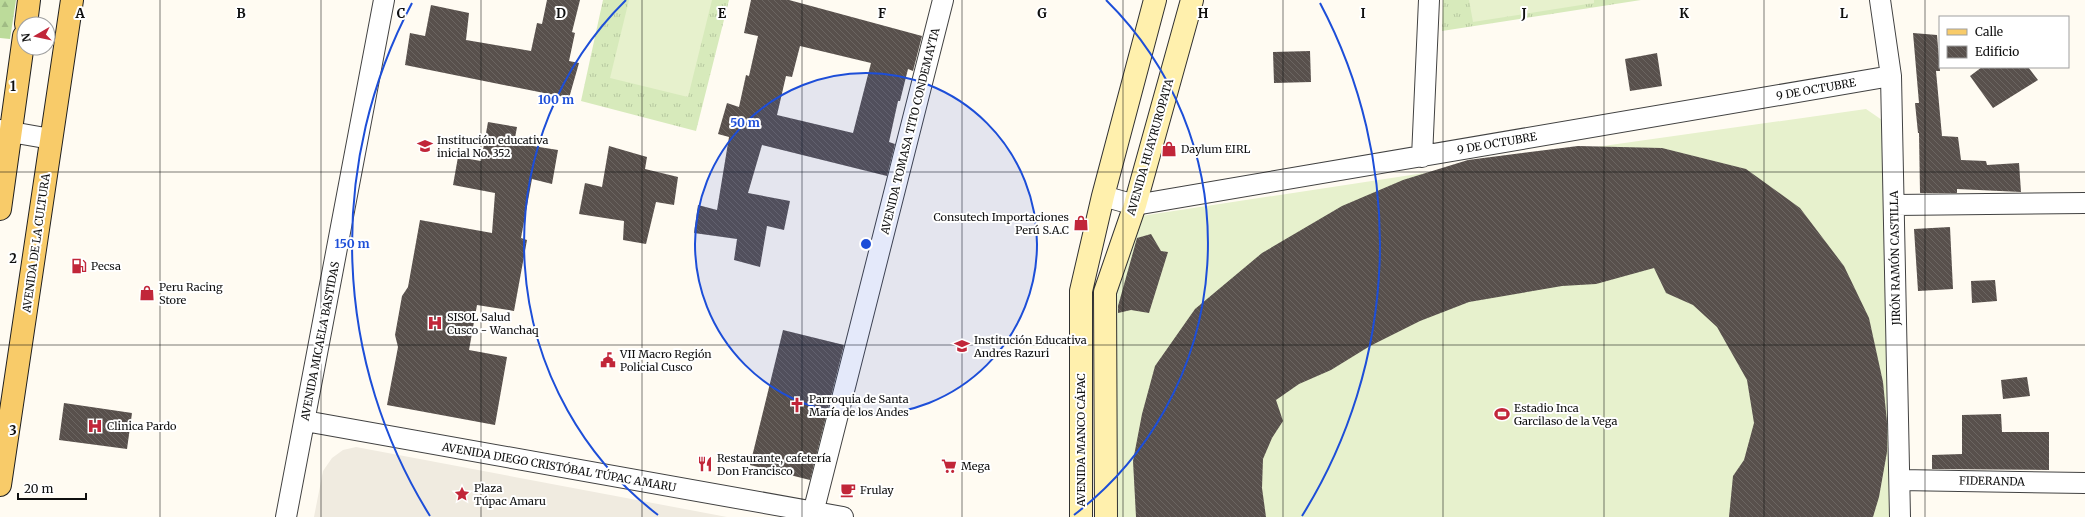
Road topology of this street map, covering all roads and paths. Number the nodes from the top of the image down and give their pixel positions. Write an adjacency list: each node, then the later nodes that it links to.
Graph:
1 (29, 0): 9 (main road)
2 (72, 0): 13 (main road, AVENIDA DE LA CULTURA)
3 (384, 0): 20 (street, AVENIDA MICAELA BASTIDAS)
4 (943, 0): 24 (street, AVENIDA TOMASA TITO CONDEMAYTA)
5 (1155, 0): 15 (main road)
6 (1192, 0): 17 (main road, AVENIDA HUAYRUROPATA)
7 (1430, 0): 14 (street)
8 (1880, 0): 11 (street, JIRÓN RAMÓN CASTILLA)
9 (27, 16)
10 (20, 56): 12 (main road)
11 (1891, 76): 14 (street, 9 DE OCTUBRE); 18 (street, JIRÓN RAMÓN CASTILLA)
12 (5, 131): 13 (street); 19 (main road)
13 (51, 139): 23 (main road, AVENIDA DE LA CULTURA)
14 (1422, 157): 17 (street, 9 DE OCTUBRE)
15 (1103, 196): 17 (street, 9 DE OCTUBRE); 27 (main road, AVENIDA MANCO CÁPAC)
16 (2085, 204): 18 (street)
17 (1135, 205): 28 (main road, AVENIDA HUAYRUROPATA)
18 (1894, 205): 21 (street, JIRÓN RAMÓN CASTILLA)
19 (0, 209)
20 (305, 421): 24 (street, AVENIDA DIEGO CRISTÓBAL TÚPAC AMARU); 25 (street, AVENIDA MICAELA BASTIDAS)
21 (1900, 480): 22 (street, FIDERANDA); 29 (street, JIRÓN RAMÓN CASTILLA)
22 (2085, 483)
23 (0, 485)
24 (812, 514): 26 (street, AVENIDA DIEGO CRISTÓBAL TÚPAC AMARU)
25 (286, 517)
26 (843, 517)
27 (1081, 517)
28 (1106, 517)
29 (1900, 517)

